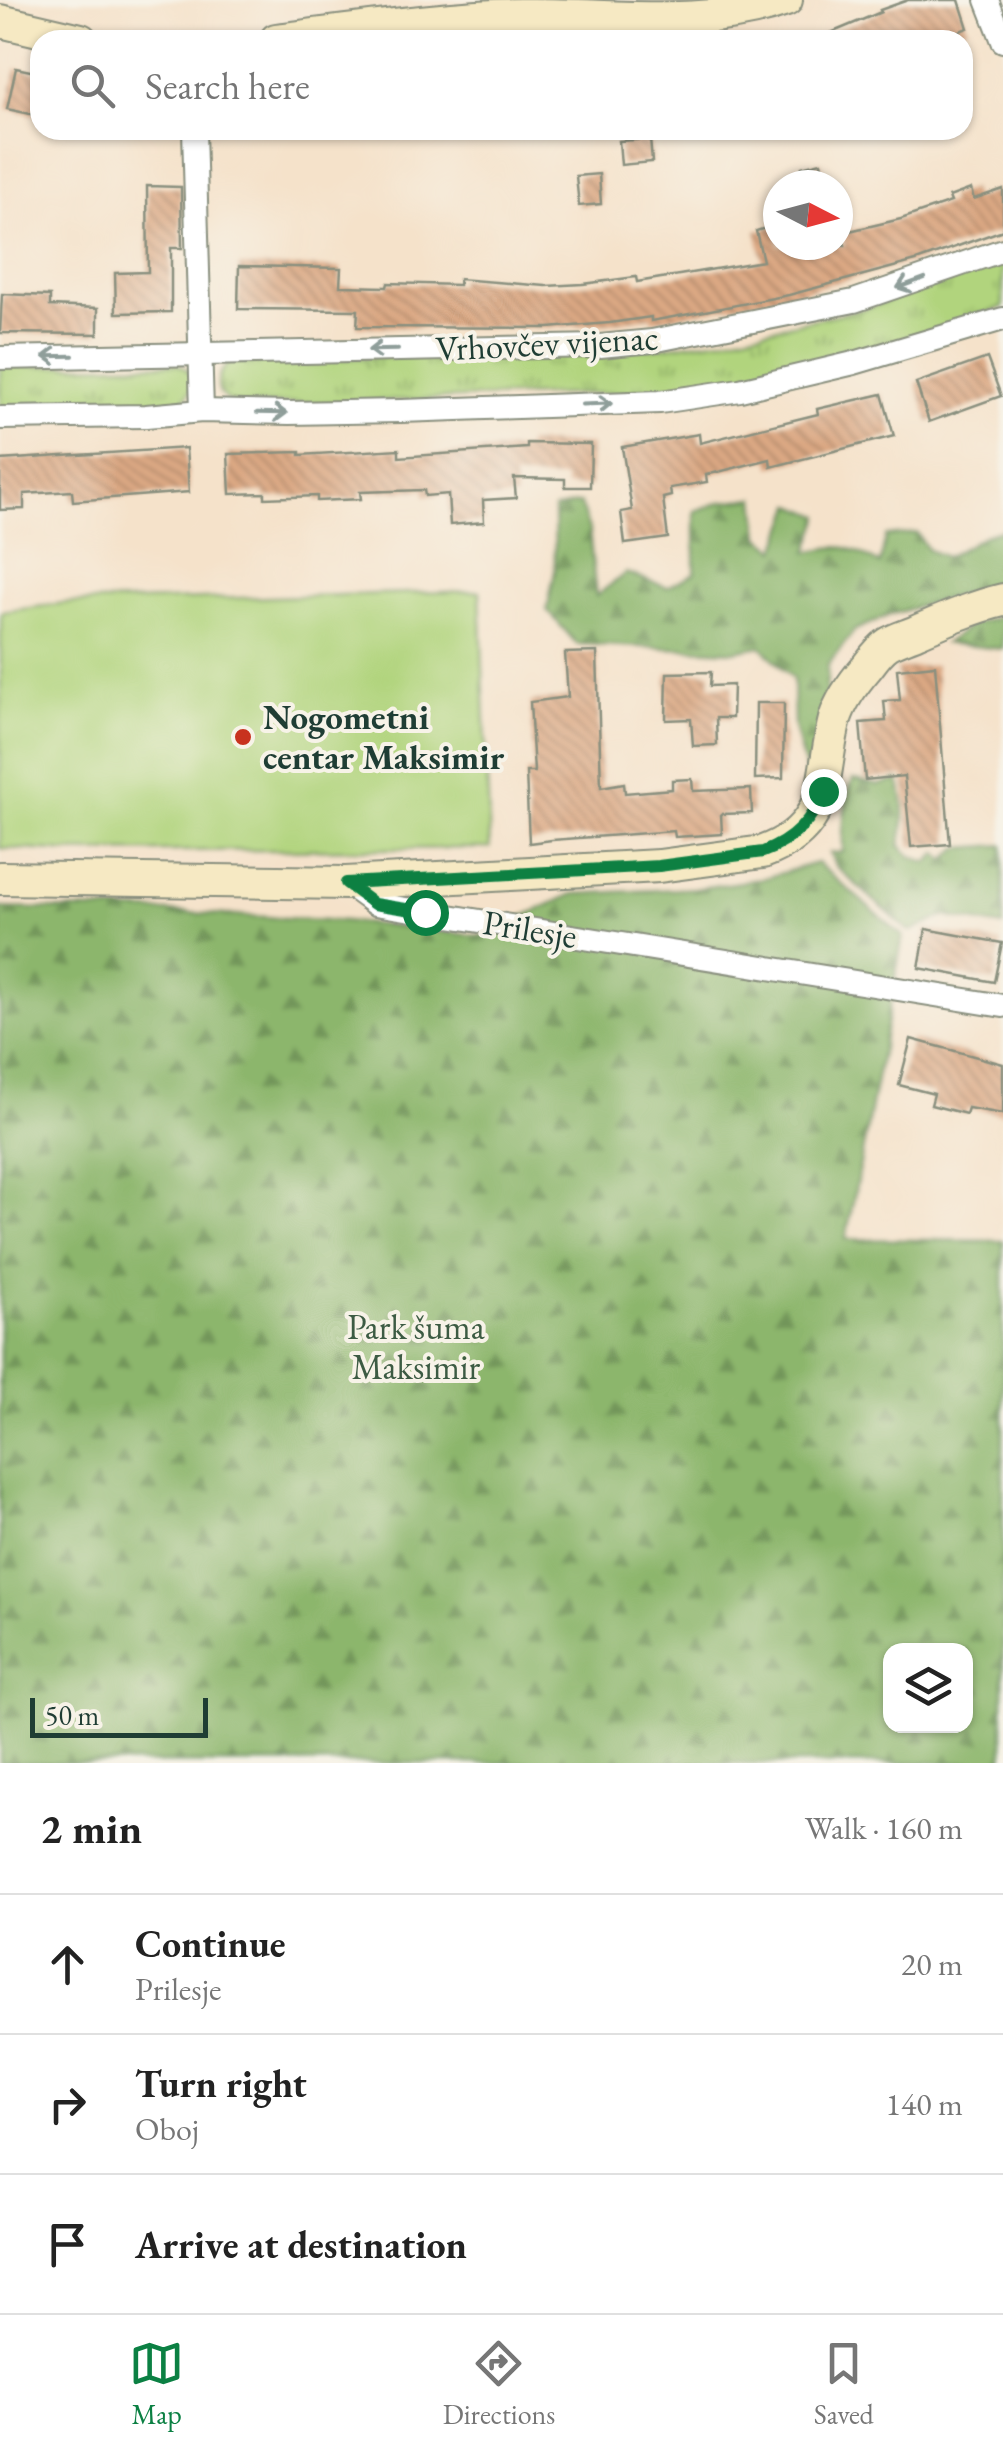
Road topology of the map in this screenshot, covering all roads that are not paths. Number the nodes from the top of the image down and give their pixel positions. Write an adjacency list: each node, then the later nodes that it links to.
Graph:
1 (786, 0): 5 (street)
2 (987, 0): 6 (street)
3 (0, 21): 4 (street)
4 (38, 30)
5 (361, 30)
6 (1003, 41)
7 (194, 140): 10 (street)
8 (1003, 250): 10 (street, Vrhovčev vijenac, one-way to 10)
9 (1003, 319): 12 (street, Vrhovčev vijenac, one-way to 9)
10 (199, 353): 11 (street, Vrhovčev vijenac, one-way to 11); 12 (street)
11 (0, 358)
12 (202, 412): 13 (street, Vrhovčev vijenac)
13 (0, 418)
14 (1003, 600): 16 (street)
15 (0, 878): 16 (street, Prilesje)
16 (346, 883): 17 (street, Prilesje)
17 (1003, 1006)

